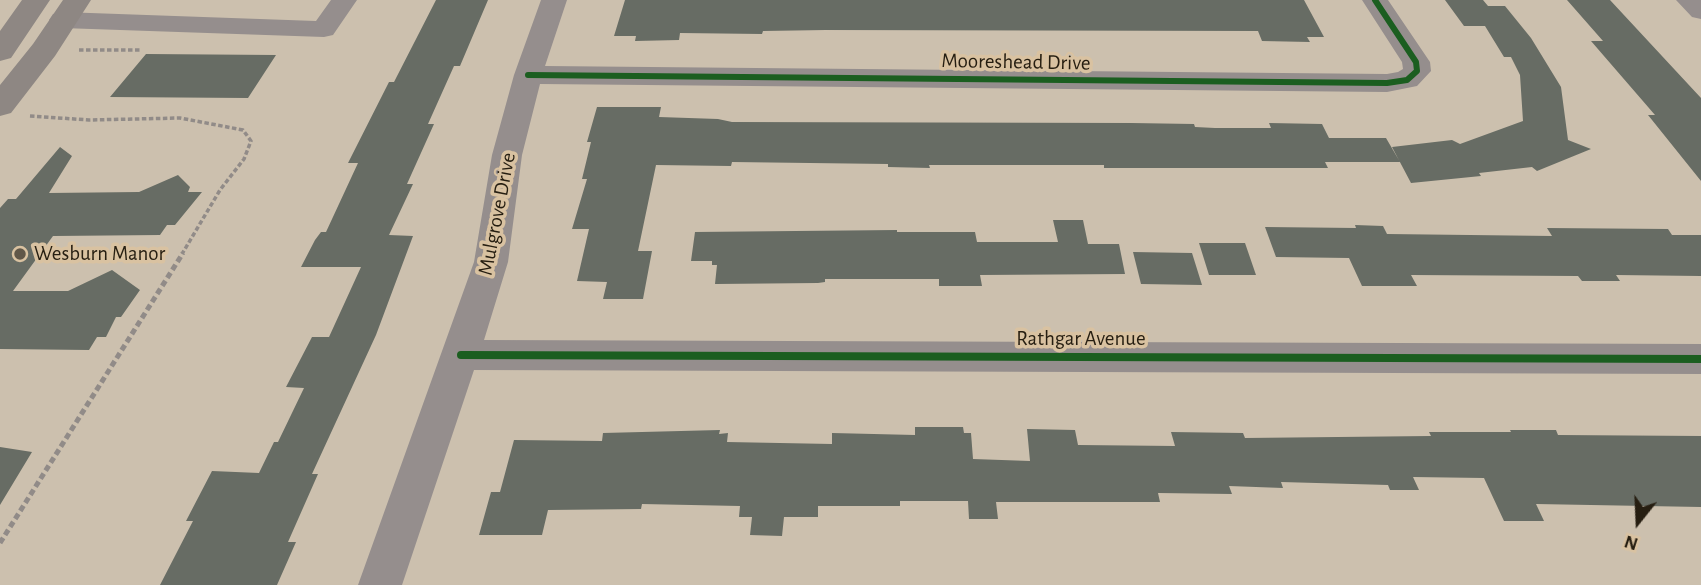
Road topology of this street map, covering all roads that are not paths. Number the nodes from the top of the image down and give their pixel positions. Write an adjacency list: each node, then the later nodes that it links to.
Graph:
1 (36, 0): 8 (main road)
2 (344, 0): 6 (street)
3 (555, 0): 9 (street, Mulgrove Drive)
4 (1375, 0): 9 (street, Mooreshead Drive)
5 (1689, 0): 7 (street)
6 (70, 10): 10 (main road)
7 (1701, 11)
8 (0, 52)
9 (528, 75): 11 (street, Mulgrove Drive)
10 (12, 111)
11 (461, 355): 12 (street, Rathgar Avenue); 13 (street, Mulgrove Drive)
12 (1701, 359)
13 (380, 585)

